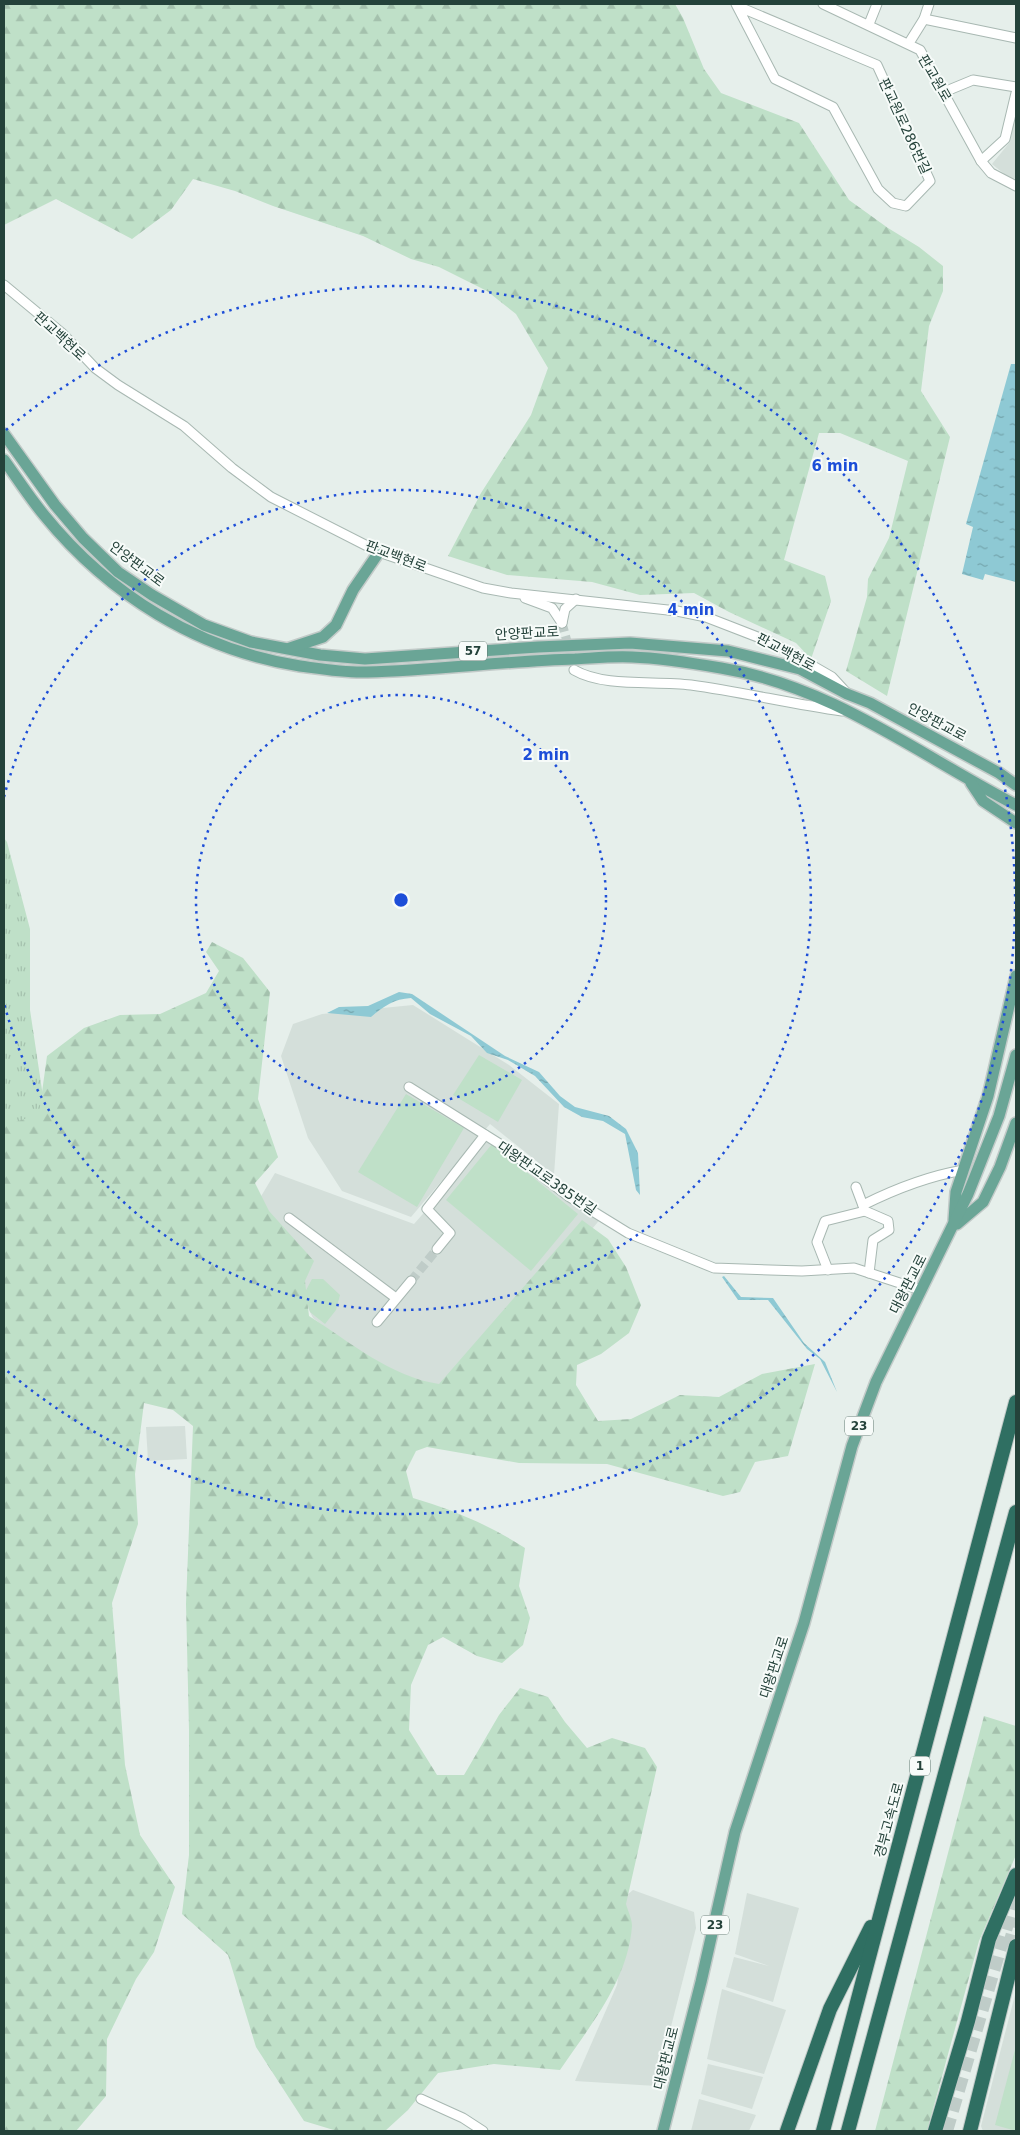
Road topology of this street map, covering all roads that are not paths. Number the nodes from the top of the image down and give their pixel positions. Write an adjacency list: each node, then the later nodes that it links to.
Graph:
1 (823, 4): 6 (street, 판교원로)
2 (877, 4): 6 (street)
3 (929, 4): 5 (street)
4 (736, 5): 4 (street, 판교원로286번길)
5 (924, 19): 7 (street); 8 (street)
6 (868, 24): 8 (street, 판교원로)
7 (1016, 38)
8 (909, 43): 10 (street, 판교원로)
9 (1016, 88): 10 (street)
10 (944, 92): 12 (street, 판교원로)
11 (1016, 93): 12 (street)
12 (981, 161): 13 (street, 판교원로)
13 (1016, 186)
14 (4, 285): 17 (street, 판교백현로)
15 (4, 434): 20 (main road, 안양판교로 / 57)
16 (4, 460): 23 (main road, 안양판교로 / 57)
17 (379, 552): 18 (street, 판교백현로); 20 (main road)
18 (511, 593): 19 (street, 판교백현로); 19 (street)
19 (576, 600): 22 (street, 판교백현로)
20 (284, 650): 22 (main road, 안양판교로 / 57)
21 (574, 670): 23 (street)
22 (847, 694): 24 (main road, 안양판교로 / 57)
23 (857, 714): 26 (main road, 안양판교로 / 57)
24 (1000, 773): 25 (main road, 57); 27 (main road, 안양판교로 / 57)
25 (1016, 776)
26 (970, 781): 28 (main road, 안양판교로 / 57); 29 (main road)
27 (1016, 785)
28 (1016, 805)
29 (1016, 823)
30 (1016, 976): 35 (main road, 대왕판교로)
31 (1016, 1054): 39 (main road, 대왕판교로 / 23)
32 (409, 1087): 34 (street, 대왕판교로385번길)
33 (1016, 1123): 39 (main road, 대왕판교로)
34 (485, 1135): 40 (street); 41 (street, 대왕판교로385번길)
35 (964, 1170): 37 (street); 39 (main road, 대왕판교로)
36 (856, 1187): 37 (street)
37 (864, 1208): 41 (street); 42 (street)
38 (289, 1218): 45 (street)
39 (954, 1226): 44 (main road, 대왕판교로 / 23)
40 (437, 1249)
41 (828, 1270): 42 (street, 대왕판교로385번길)
42 (869, 1273): 44 (street, 대왕판교로385번길)
43 (411, 1281): 45 (street)
44 (921, 1290): 54 (main road, 대왕판교로 / 23)
45 (396, 1298): 46 (street)
46 (377, 1322)
47 (1016, 1402): 50 (highway, 경부고속도로 / 1)
48 (1016, 1512): 57 (highway, 1)
49 (1016, 1875): 58 (highway)
50 (884, 1902): 55 (highway); 56 (highway, 경부고속도로 / 1)
51 (1016, 1946): 59 (highway)
52 (421, 2099): 53 (street)
53 (483, 2131)
54 (663, 2131)
55 (787, 2131)
56 (823, 2131)
57 (848, 2131)
58 (935, 2131)
59 (970, 2131)

